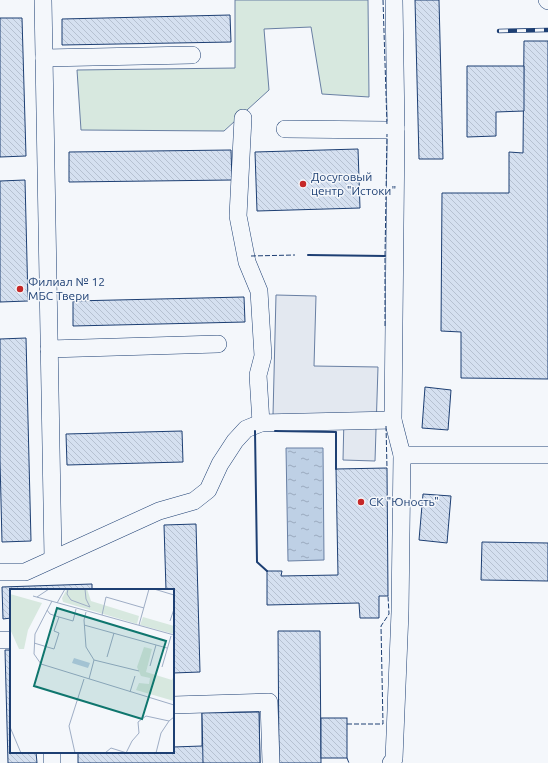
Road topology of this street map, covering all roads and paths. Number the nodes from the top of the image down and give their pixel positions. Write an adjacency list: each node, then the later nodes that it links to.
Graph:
1 (43, 0): 4 (lane)
2 (394, 0): 6 (lane)
3 (192, 55): 4 (lane)
4 (44, 58): 9 (lane)
5 (243, 118): 11 (lane)
6 (396, 128): 7 (lane); 10 (lane)
7 (285, 129)
8 (218, 344): 9 (lane)
9 (49, 349): 14 (lane)
10 (393, 420): 11 (lane); 12 (lane)
11 (261, 423): 14 (lane)
12 (402, 455): 13 (lane); 18 (lane)
13 (548, 455)
14 (53, 558): 15 (lane)
15 (0, 572)
16 (174, 705): 17 (lane)
17 (271, 763)
18 (390, 763)

